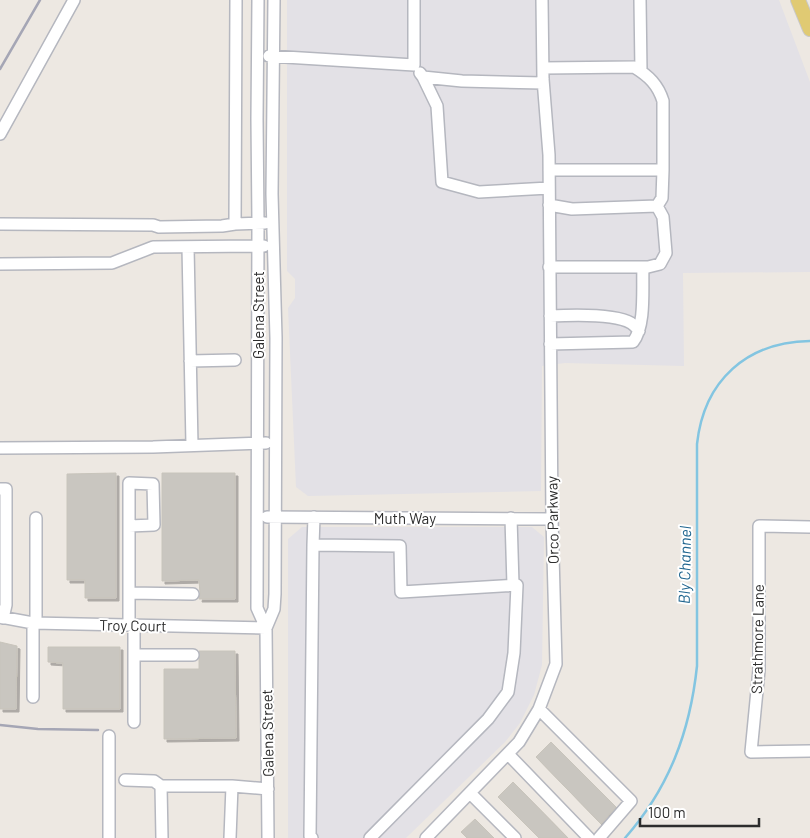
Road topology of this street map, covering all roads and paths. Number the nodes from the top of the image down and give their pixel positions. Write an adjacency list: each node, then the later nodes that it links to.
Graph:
1 (74, 0): 20 (street)
2 (236, 0): 17 (street)
3 (258, 0): 10 (street, Galena Street)
4 (274, 0): 11 (street, Galena Street)
5 (414, 0): 12 (street)
6 (542, 0): 13 (street, Orco Parkway)
7 (640, 0): 14 (street)
8 (798, 0): 9 (main road)
9 (810, 29)
10 (258, 55): 11 (street); 18 (street, Galena Street)
11 (274, 56): 12 (street); 19 (street, Galena Street)
12 (414, 65): 15 (street)
13 (542, 68): 14 (street); 16 (street, Orco Parkway)
14 (641, 71): 22 (street)
15 (423, 77): 16 (street); 23 (street)
16 (543, 83): 21 (street, Orco Parkway)
17 (236, 119): 18 (street); 29 (street)
18 (256, 119): 19 (street); 27 (street, Galena Street)
19 (273, 119): 26 (street, Galena Street)
20 (0, 134)
21 (549, 170): 22 (street); 23 (street, Orco Parkway)
22 (663, 170): 25 (street)
23 (549, 188): 24 (street, Orco Parkway)
24 (549, 205): 25 (street); 34 (street, Orco Parkway)
25 (657, 206): 35 (street)
26 (273, 222): 27 (street); 31 (street, Galena Street)
27 (258, 223): 29 (street); 30 (street, Galena Street)
28 (0, 224): 29 (street)
29 (235, 224)
30 (258, 246): 31 (street); 32 (street); 41 (street, Galena Street)
31 (274, 246): 42 (street, Galena Street)
32 (188, 247): 33 (street); 40 (street)
33 (0, 264)
34 (549, 267): 35 (street); 36 (street, Orco Parkway)
35 (643, 267): 37 (street)
36 (550, 316): 37 (street); 38 (street, Orco Parkway)
37 (639, 331): 38 (street)
38 (550, 344): 51 (street, Orco Parkway)
39 (235, 360): 40 (street)
40 (190, 361): 43 (street)
41 (258, 443): 42 (street); 43 (street); 46 (street, Galena Street)
42 (275, 443): 47 (street, Galena Street)
43 (192, 445): 44 (street)
44 (0, 448)
45 (0, 489): 58 (street)
46 (258, 517): 47 (street, Muth Way); 61 (street, Galena Street)
47 (274, 517): 48 (street, Muth Way); 61 (street, Galena Street)
48 (314, 517): 50 (street, Muth Way); 54 (street)
49 (36, 518): 59 (street)
50 (511, 518): 51 (street, Muth Way); 55 (street)
51 (552, 518): 65 (street, Orco Parkway)
52 (129, 526): 56 (street)
53 (810, 527): 68 (street, Strathmore Lane)
54 (313, 545): 55 (street); 80 (street)
55 (513, 585): 81 (street)
56 (129, 593): 57 (street); 60 (street)
57 (193, 594)
58 (2, 617): 59 (street, Troy Court)
59 (34, 623): 60 (street, Troy Court); 64 (street)
60 (132, 625): 61 (street, Troy Court); 62 (street)
61 (266, 628): 73 (street, Galena Street)
62 (134, 655): 63 (street); 66 (street)
63 (193, 655)
64 (33, 698)
65 (538, 709): 69 (street, Orco Parkway); 84 (street)
66 (134, 722)
67 (109, 736): 76 (street)
68 (810, 751)
69 (508, 754): 74 (street, Orco Parkway); 83 (street)
70 (125, 780): 71 (street)
71 (161, 786): 72 (street); 77 (street)
72 (232, 786): 73 (street); 78 (street)
73 (268, 788): 79 (street, Galena Street)
74 (470, 793): 75 (street, Orco Parkway); 82 (street)
75 (434, 835)
76 (109, 838)
77 (162, 838)
78 (230, 838)
79 (268, 838)
80 (312, 838)
81 (370, 838)
82 (515, 838)
83 (589, 838)
84 (599, 838)

